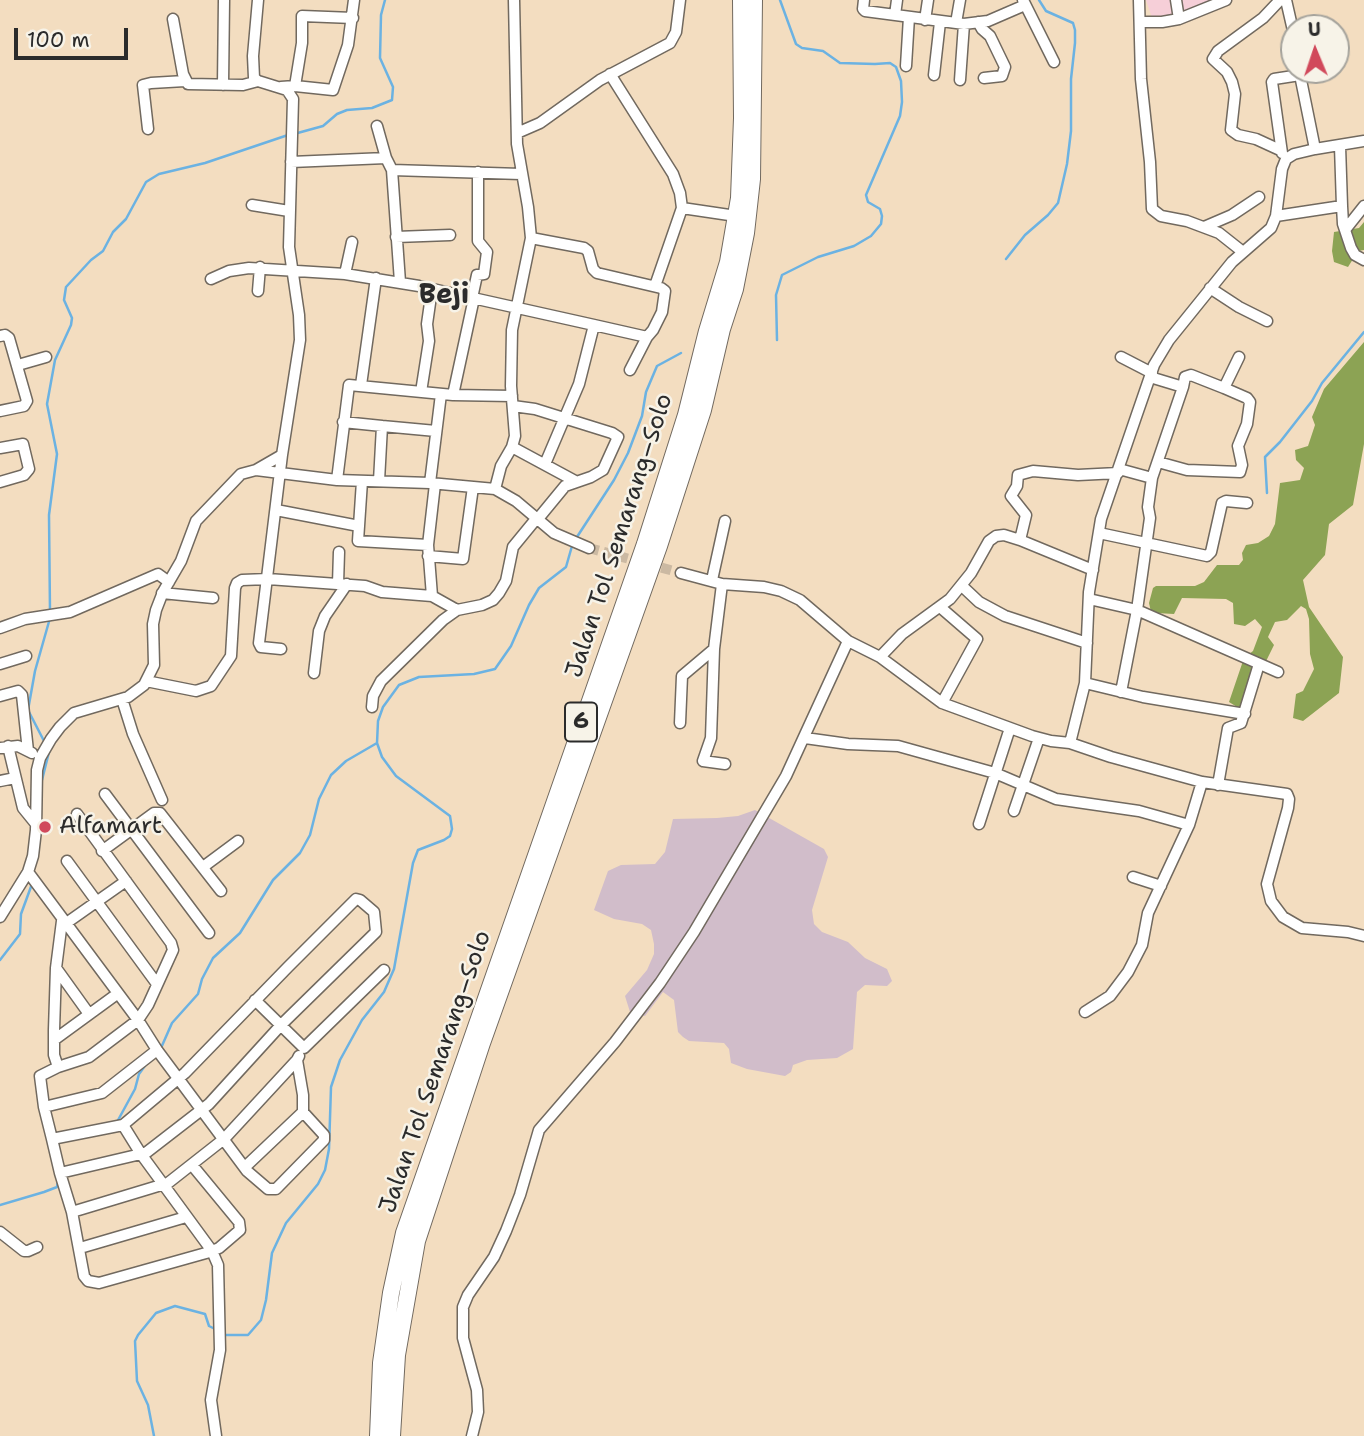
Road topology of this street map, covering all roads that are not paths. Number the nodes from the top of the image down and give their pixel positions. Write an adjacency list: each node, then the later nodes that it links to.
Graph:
1 (224, 0): 37 (street)
2 (258, 0): 34 (street)
3 (354, 0): 19 (street)
4 (514, 0): 42 (street)
5 (680, 0): 29 (street)
6 (741, 0): 58 (highway, Jalan Tol Semarang–Solo / 6)
7 (754, 0): 234 (highway, Jalan Tol Semarang–Solo / 6)
8 (864, 0): 17 (street)
9 (897, 0): 17 (street)
10 (928, 0): 22 (street)
11 (960, 0): 26 (street)
12 (1139, 0): 25 (street)
13 (1176, 0): 21 (street)
14 (1226, 0): 21 (street)
15 (1280, 0): 46 (street)
16 (1024, 2): 24 (street); 27 (street)
17 (895, 15): 18 (street)
18 (909, 17): 22 (street); 28 (street)
19 (353, 18): 38 (street); 38 (street)
20 (173, 19): 35 (street)
21 (1179, 19): 25 (street)
22 (925, 20): 23 (street)
23 (940, 22): 26 (street); 30 (street)
24 (978, 22): 26 (street); 31 (street)
25 (1140, 22): 60 (street)
26 (960, 24): 33 (street)
27 (1054, 62)
28 (906, 66)
29 (610, 74): 42 (street); 56 (street)
30 (934, 75)
31 (984, 78)
32 (1280, 78): 46 (street)
33 (961, 80)
34 (258, 81): 37 (street); 39 (street)
35 (185, 82): 37 (street); 41 (street)
36 (1302, 84): 45 (street)
37 (223, 85)
38 (295, 86): 39 (street)
39 (281, 87): 48 (street)
40 (377, 126): 47 (street)
41 (148, 129)
42 (517, 133): 51 (street)
43 (1364, 141): 44 (street)
44 (1340, 146): 45 (street); 54 (street)
45 (1315, 149): 46 (street)
46 (1283, 154): 59 (street)
47 (386, 158): 48 (street); 49 (street)
48 (291, 162): 57 (street)
49 (393, 170): 50 (street); 63 (street)
50 (478, 172): 51 (street); 78 (street)
51 (521, 174): 64 (street)
52 (1259, 197): 60 (street)
53 (252, 205): 57 (street)
54 (1342, 206): 59 (street); 61 (street)
55 (1364, 206): 61 (street)
56 (682, 208): 58 (street); 74 (street)
57 (289, 211): 69 (street)
58 (736, 216): 233 (highway, Jalan Tol Semarang–Solo / 6)
59 (1276, 216): 66 (street)
60 (1204, 227): 66 (street)
61 (1345, 230): 67 (street)
62 (450, 235): 63 (street)
63 (396, 237): 73 (street)
64 (531, 238): 74 (street); 79 (street)
65 (352, 242): 70 (street)
66 (1243, 252): 75 (street)
67 (1364, 260)
68 (260, 267): 69 (street); 72 (street); 77 (street)
69 (292, 271): 70 (street); 104 (street)
70 (345, 274): 71 (street)
71 (376, 278): 73 (street); 90 (street)
72 (211, 279)
73 (400, 282): 76 (street)
74 (655, 286): 83 (street)
75 (1210, 288): 80 (street); 89 (street)
76 (432, 289): 78 (street); 93 (street)
77 (258, 291)
78 (473, 298): 79 (street); 95 (street)
79 (518, 307): 81 (street); 96 (street)
80 (1267, 321)
81 (594, 325): 83 (street); 98 (street)
82 (0, 336): 87 (street)
83 (647, 337): 88 (street)
84 (46, 357): 87 (street)
85 (1121, 357): 89 (street)
86 (1239, 358): 92 (street)
87 (18, 365): 97 (street)
88 (630, 370)
89 (1151, 375): 91 (street); 108 (street)
90 (361, 385): 93 (street); 99 (street)
91 (1183, 387): 92 (street); 105 (street)
92 (1224, 388): 105 (street)
93 (421, 391): 94 (street)
94 (441, 394): 95 (street); 101 (street)
95 (453, 395): 96 (street)
96 (512, 401): 98 (street); 103 (street)
97 (0, 411)
98 (565, 419): 106 (street); 114 (street)
99 (344, 422): 100 (street); 111 (street)
100 (382, 426): 101 (street); 113 (street)
101 (436, 431): 116 (street)
102 (0, 447): 115 (street)
103 (512, 447): 106 (street); 118 (street)
104 (282, 456): 107 (street); 109 (street)
105 (1158, 462): 110 (street)
106 (545, 464): 114 (street)
107 (256, 470): 109 (street); 133 (street)
108 (1118, 471): 110 (street); 124 (street); 125 (street)
109 (280, 475): 111 (street); 120 (street)
110 (1152, 478): 126 (street)
111 (337, 480): 112 (street)
112 (362, 481): 113 (street); 123 (street)
113 (379, 481): 116 (street)
114 (575, 481): 121 (street)
115 (0, 482)
116 (433, 483): 117 (street); 128 (street)
117 (473, 487): 118 (street); 128 (street)
118 (495, 489): 121 (street)
119 (1247, 503): 126 (street)
120 (276, 510): 123 (street); 132 (street)
121 (537, 519): 127 (street); 142 (street)
122 (726, 521): 134 (street)
123 (359, 526): 128 (street)
124 (1099, 533): 126 (street); 130 (street)
125 (1020, 540): 130 (street); 136 (street)
126 (1147, 543): 143 (street)
127 (589, 548)
128 (428, 551): 138 (street)
129 (339, 552): 135 (street)
130 (1093, 570): 140 (street)
131 (681, 573): 134 (street)
132 (268, 579): 135 (street); 147 (street); 155 (street)
133 (169, 582): 137 (street); 144 (street)
134 (717, 582): 145 (street); 148 (street)
135 (342, 584): 138 (street); 154 (street)
136 (962, 586): 141 (street); 146 (street)
137 (162, 593): 139 (street); 155 (street)
138 (432, 596): 142 (street)
139 (213, 598)
140 (1089, 599): 143 (street); 146 (street)
141 (940, 607): 150 (street); 160 (street)
142 (457, 610): 161 (street)
143 (1137, 610): 152 (street); 157 (street)
144 (0, 628)
145 (848, 641): 150 (street); 165 (street)
146 (1087, 643): 156 (street)
147 (281, 649)
148 (714, 649): 163 (street); 171 (street)
149 (26, 656): 151 (street)
150 (880, 657): 160 (street)
151 (0, 664)
152 (1259, 664): 153 (street); 162 (street)
153 (1278, 672)
154 (314, 673)
155 (146, 681): 159 (street)
156 (1085, 683): 157 (street); 167 (street)
157 (1121, 692): 162 (street)
158 (0, 696): 169 (street)
159 (122, 699): 170 (street); 179 (street)
160 (942, 703): 164 (street)
161 (372, 708)
162 (1245, 714): 177 (street)
163 (680, 723)
164 (1010, 728): 166 (street); 172 (street)
165 (805, 737): 172 (street); 235 (street)
166 (1040, 738): 167 (street); 176 (street)
167 (1070, 743): 175 (street)
168 (4, 747): 169 (street); 173 (street)
169 (28, 751): 170 (street)
170 (43, 754): 182 (street)
171 (725, 764)
172 (995, 773): 176 (street); 183 (street)
173 (15, 778): 174 (street); 182 (street)
174 (0, 781)
175 (1202, 782): 177 (street); 184 (street)
176 (1024, 784): 180 (street); 184 (street)
177 (1218, 785): 199 (street)
178 (105, 794): 185 (street)
179 (162, 800)
180 (1014, 811)
181 (77, 814): 187 (street)
182 (36, 824): 190 (street)
183 (979, 824)
184 (1189, 825): 193 (street)
185 (131, 830): 187 (street); 189 (street); 198 (street)
186 (238, 841): 189 (street)
187 (103, 851): 192 (street)
188 (67, 861): 195 (street)
189 (202, 867): 194 (street)
190 (28, 872): 196 (street); 197 (street)
191 (1133, 877): 193 (street)
192 (126, 881): 195 (street); 202 (street)
193 (1161, 886): 205 (street)
194 (221, 891)
195 (96, 903): 197 (street); 202 (street)
196 (0, 917)
197 (64, 923): 200 (street); 203 (street)
198 (208, 933)
199 (1364, 936)
200 (56, 968): 206 (street); 209 (street)
201 (384, 970): 210 (street)
202 (157, 984): 207 (street)
203 (117, 994): 206 (street); 207 (street)
204 (255, 1000): 208 (street); 208 (street); 214 (street)
205 (1085, 1012)
206 (89, 1014): 209 (street)
207 (138, 1020): 211 (street); 213 (street)
208 (281, 1025): 210 (street); 216 (street)
209 (54, 1040): 213 (street)
210 (304, 1048): 212 (street)
211 (157, 1050): 214 (street); 215 (street)
212 (297, 1060): 217 (street); 220 (street)
213 (58, 1067): 215 (street)
214 (179, 1079): 216 (street); 218 (street)
215 (44, 1107): 219 (street)
216 (203, 1110): 220 (street); 221 (street)
217 (303, 1112): 223 (street); 223 (street)
218 (123, 1125): 219 (street); 221 (street)
219 (52, 1139): 224 (street)
220 (224, 1139): 222 (street); 223 (street)
221 (141, 1154): 224 (street); 225 (street)
222 (192, 1165): 225 (street); 231 (street)
223 (245, 1167)
224 (60, 1173): 226 (street)
225 (164, 1185): 226 (street); 227 (street)
226 (72, 1212): 230 (street)
227 (186, 1217): 230 (street); 231 (street)
228 (0, 1232): 229 (street)
229 (37, 1247)
230 (80, 1248): 231 (street)
231 (212, 1251): 232 (street)
232 (216, 1436)
233 (378, 1436)
234 (392, 1436)
235 (472, 1436)

